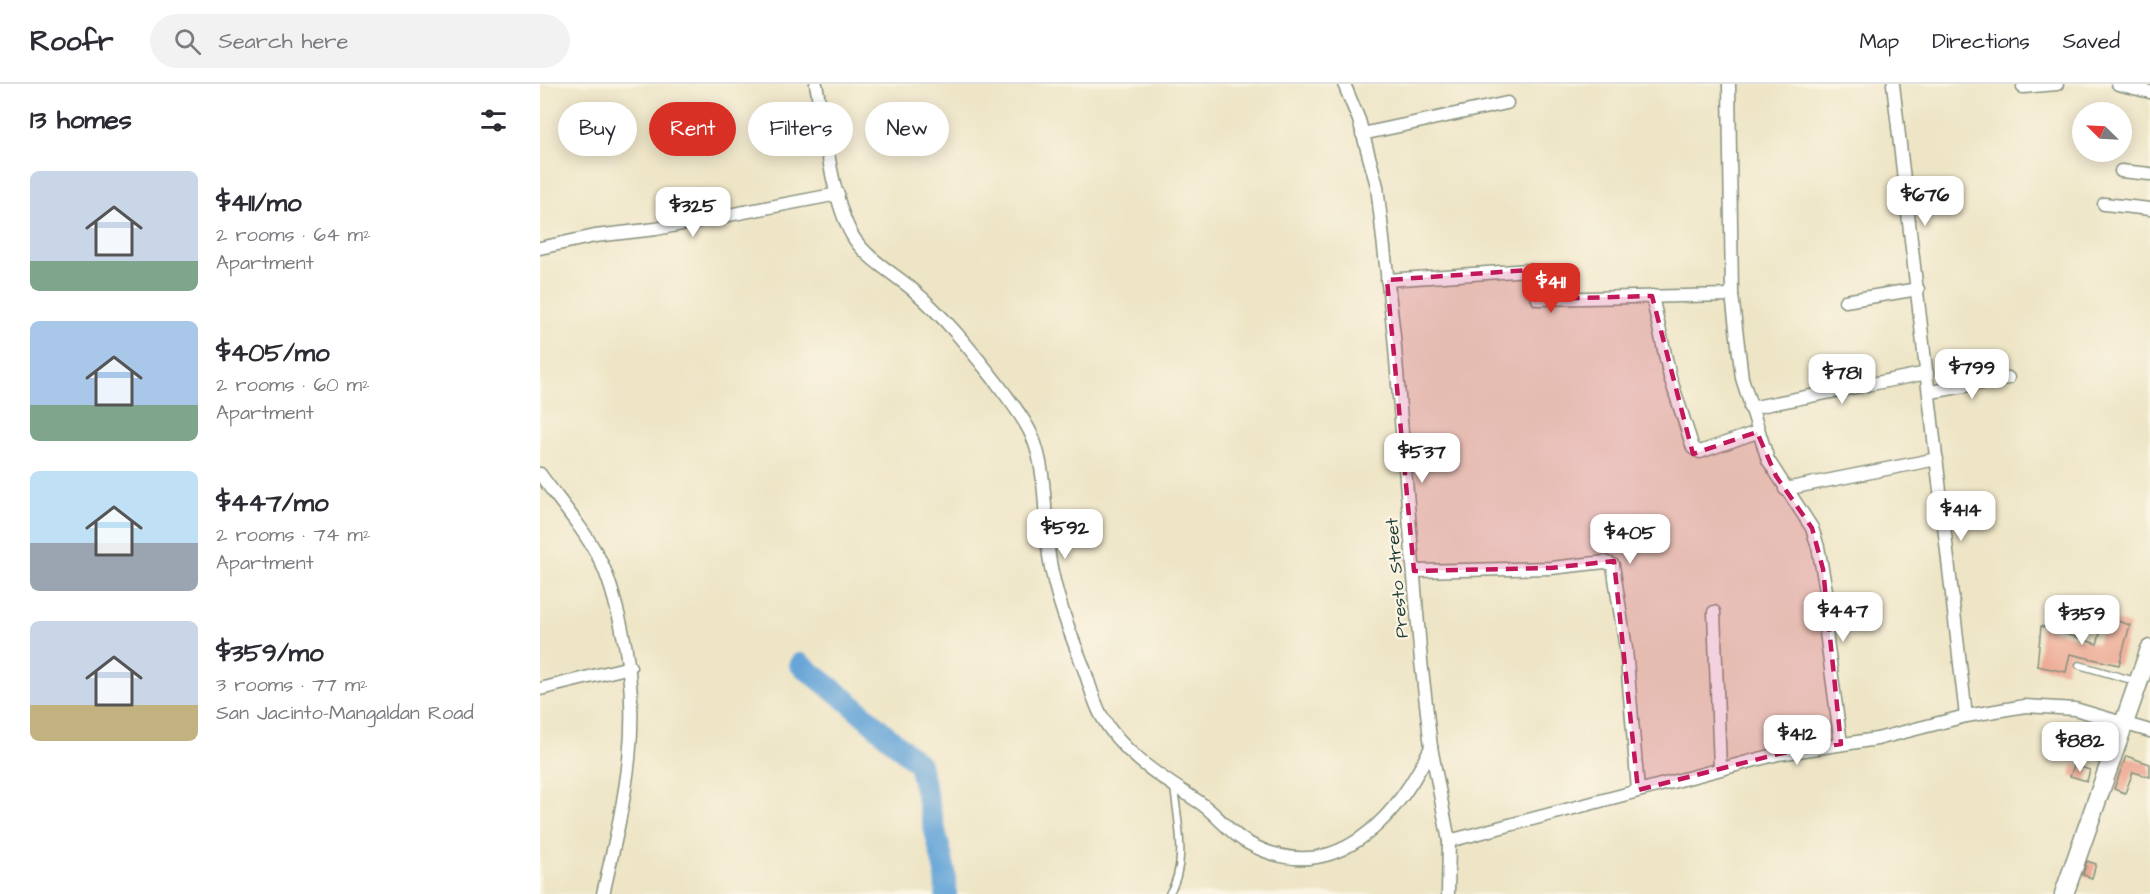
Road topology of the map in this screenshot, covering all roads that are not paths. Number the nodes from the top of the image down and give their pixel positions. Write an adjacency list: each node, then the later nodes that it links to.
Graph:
1 (816, 84): 13 (street)
2 (1344, 84): 10 (street, Presto Street)
3 (1729, 84): 19 (street)
4 (1893, 84): 18 (street)
5 (2057, 84): 7 (street)
6 (2118, 84): 8 (street)
7 (2023, 87)
8 (2150, 92)
9 (1506, 104): 10 (street)
10 (1362, 134): 17 (street, Presto Street)
11 (2121, 171): 12 (street)
12 (2150, 174)
13 (838, 194): 16 (street); 45 (street)
14 (2104, 204): 15 (street)
15 (2150, 209)
16 (540, 248)
17 (1387, 280): 20 (street); 30 (street, Presto Street)
18 (1918, 289): 21 (street); 22 (street)
19 (1732, 295): 20 (street); 25 (street)
20 (1652, 296): 26 (street)
21 (1845, 301)
22 (1927, 373): 24 (street); 25 (street)
23 (2008, 378): 24 (street)
24 (1930, 392): 27 (street)
25 (1750, 408): 26 (street)
26 (1757, 432): 29 (street)
27 (1937, 459): 29 (street); 37 (street)
28 (540, 474): 34 (street)
29 (1785, 489): 40 (street)
30 (1414, 572): 42 (street, Presto Street); 46 (street)
31 (1714, 612): 44 (street)
32 (2150, 649): 35 (main road)
33 (2079, 664): 35 (lane)
34 (630, 667): 36 (street); 48 (street)
35 (2139, 682): 38 (main road)
36 (540, 689)
37 (1966, 716): 38 (street); 40 (street)
38 (2126, 722): 39 (street); 43 (main road)
39 (2150, 731)
40 (1841, 744): 44 (street)
41 (2053, 744): 43 (lane)
42 (1431, 747): 45 (street); 47 (street, Presto Street)
43 (2111, 762): 51 (main road)
44 (1720, 768): 46 (street)
45 (1174, 785): 49 (lane)
46 (1638, 790): 47 (street)
47 (1449, 841): 50 (street, Presto Street)
48 (603, 894)
49 (1169, 894)
50 (1448, 894)
51 (2064, 894)

